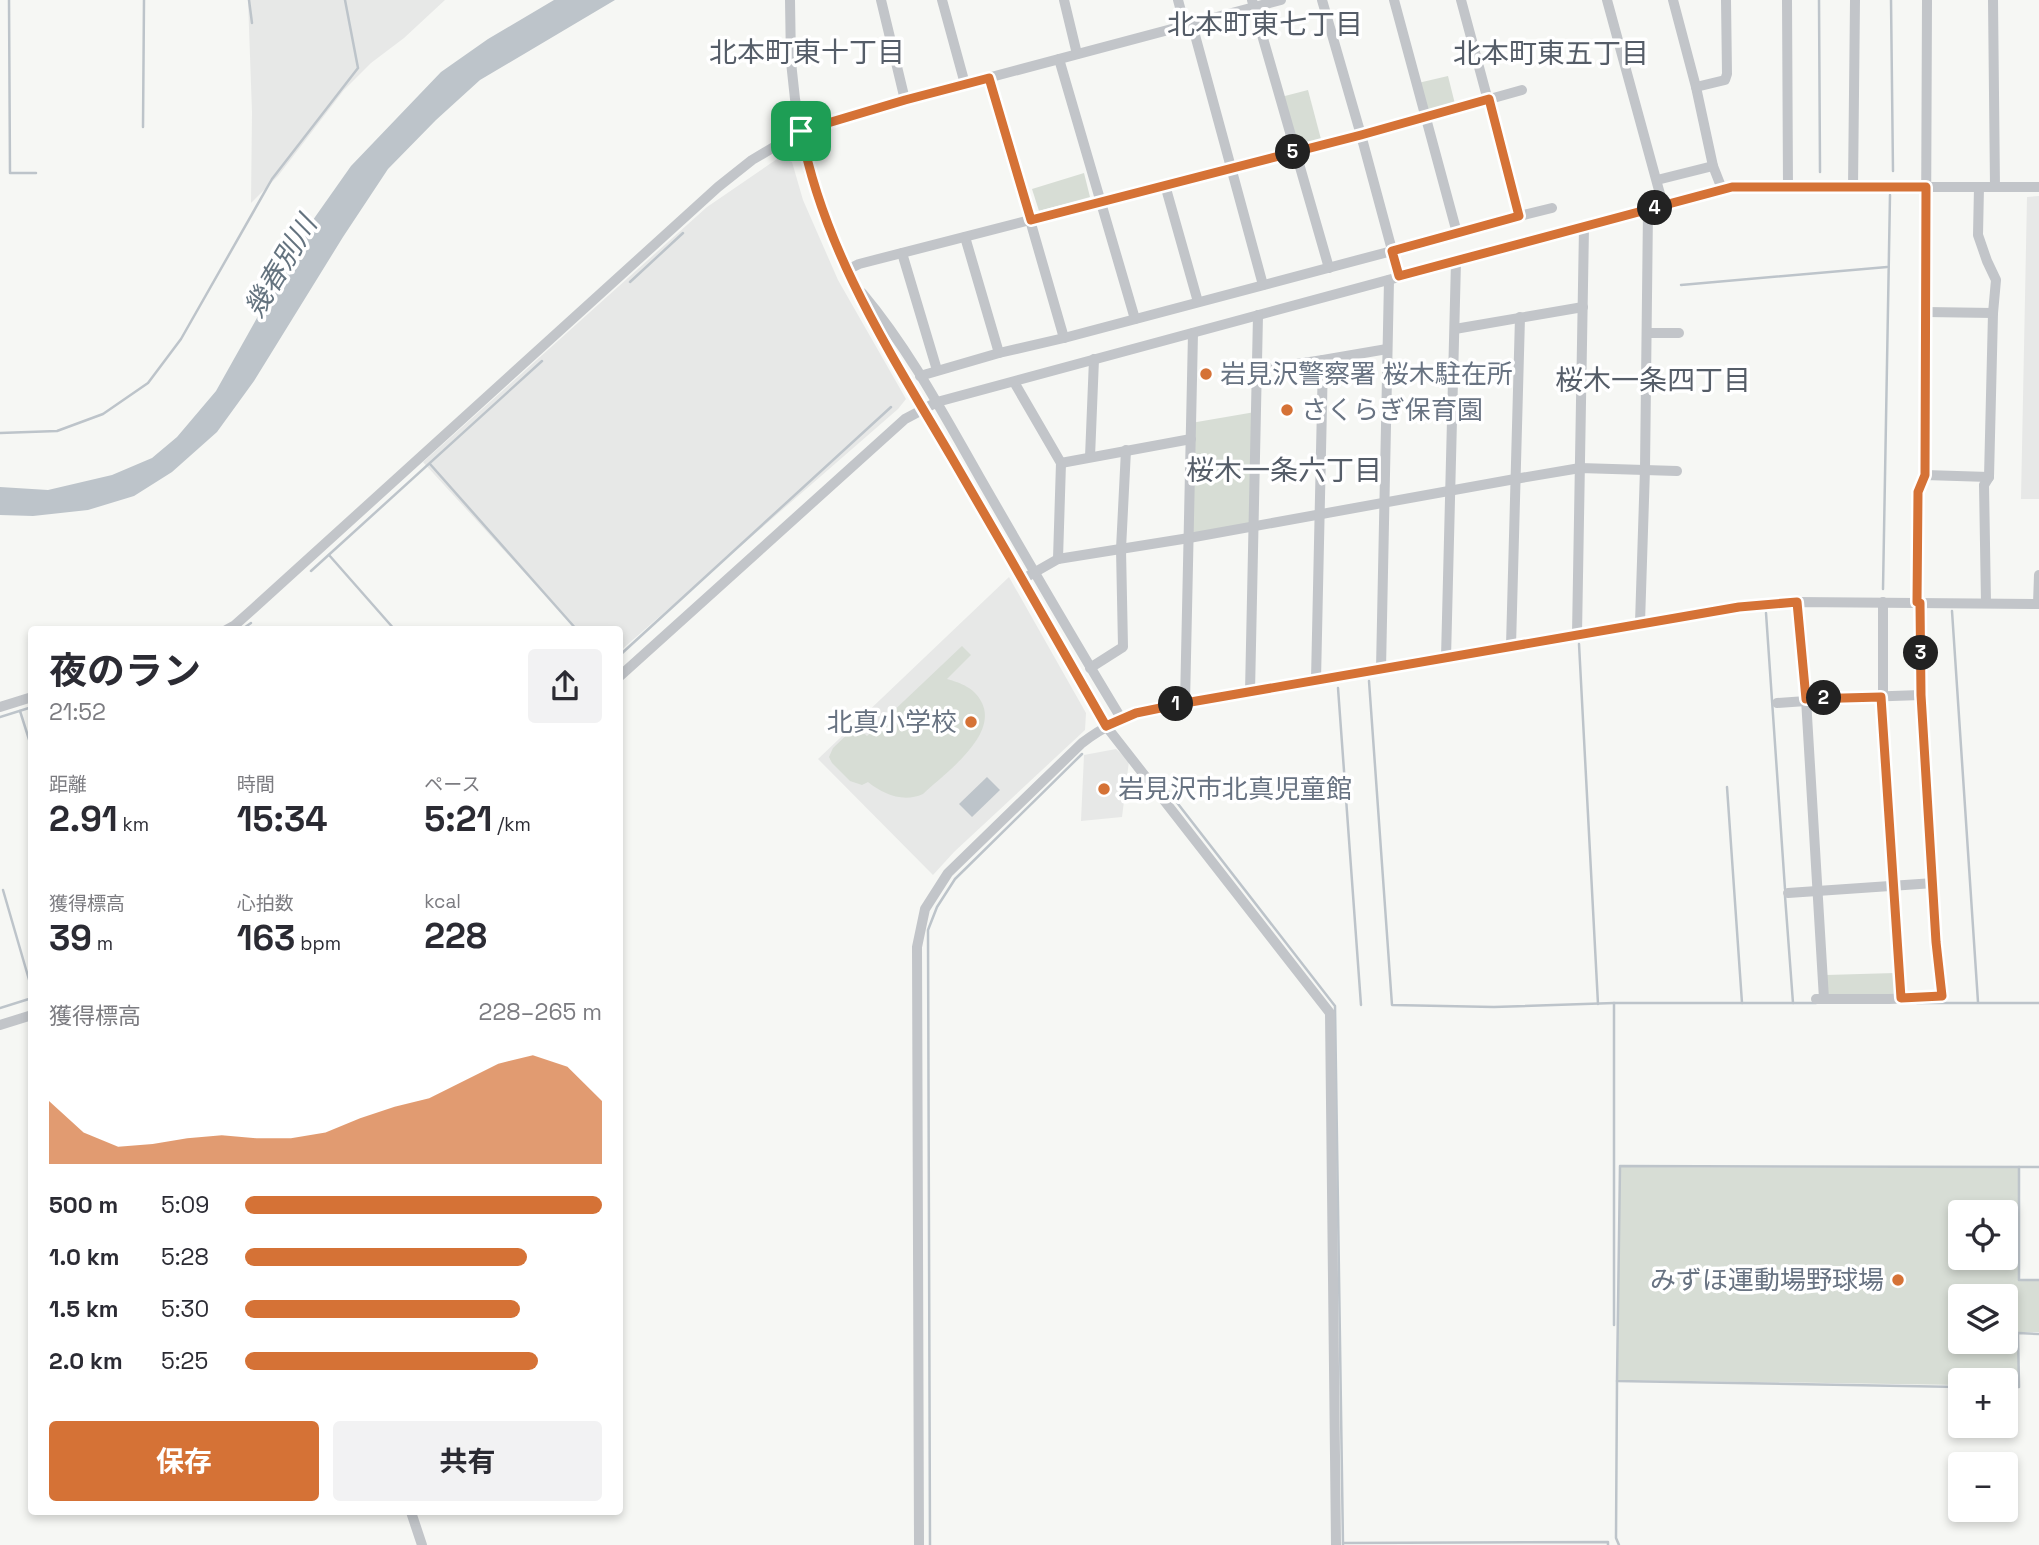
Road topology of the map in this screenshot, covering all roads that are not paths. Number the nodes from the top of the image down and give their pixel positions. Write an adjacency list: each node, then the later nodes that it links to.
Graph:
1 (790, 0): 28 (street)
2 (881, 0): 26 (street)
3 (942, 0): 22 (street)
4 (1064, 0): 19 (street)
5 (1178, 0): 18 (street)
6 (1281, 0): 17 (street)
7 (1322, 0): 29 (street)
8 (1394, 0): 27 (street)
9 (1461, 0): 25 (street)
10 (1607, 0): 33 (street)
11 (1673, 0): 23 (street)
12 (1726, 0): 23 (street)
13 (1787, 0): 35 (street)
14 (1855, 0): 36 (street)
15 (1927, 0): 37 (street)
16 (1993, 0): 39 (street)
17 (1253, 4): 18 (street); 30 (street)
18 (1189, 25): 19 (street); 32 (street)
19 (1077, 54): 20 (street)
20 (1059, 59): 21 (street); 42 (street)
21 (989, 78): 22 (street); 47 (street)
22 (965, 84): 26 (street)
23 (1696, 87): 31 (street)
24 (1522, 90): 25 (street)
25 (1489, 99): 27 (street); 46 (street)
26 (905, 100): 28 (street)
27 (1425, 116): 29 (street); 49 (street)
28 (801, 131): 55 (street); 107 (street)
29 (1361, 135): 30 (street); 51 (street)
30 (1295, 152): 32 (street); 54 (street)
31 (1713, 166): 33 (street); 41 (street)
32 (1232, 168): 34 (street); 58 (street)
33 (1657, 180): 43 (street)
34 (1166, 185): 42 (street); 59 (street)
35 (1787, 187): 36 (street); 41 (street)
36 (1853, 187): 37 (street)
37 (1926, 187): 38 (street); 61 (street)
38 (1979, 187): 39 (street); 62 (street)
39 (1996, 187): 40 (street)
40 (2039, 187)
41 (1722, 189): 43 (street)
42 (1101, 202): 47 (street); 65 (street)
43 (1663, 205): 45 (street)
44 (1552, 208): 46 (street)
45 (1648, 210): 48 (street); 68 (street)
46 (1519, 216): 49 (street)
47 (1031, 220): 50 (street); 70 (street)
48 (1584, 227): 53 (street); 60 (street)
49 (1457, 233): 51 (street)
50 (965, 237): 52 (street); 72 (street)
51 (1392, 251): 54 (street); 56 (street)
52 (902, 253): 55 (street); 75 (street)
53 (1457, 261): 56 (street); 66 (street)
54 (1329, 268): 58 (street)
55 (847, 270): 57 (street)
56 (1394, 278): 63 (street); 71 (street)
57 (853, 283): 77 (street); 80 (street)
58 (1263, 285): 59 (street)
59 (1198, 302): 65 (street)
60 (1583, 307): 64 (street); 85 (street)
61 (1926, 312): 62 (street); 88 (street)
62 (1993, 313): 89 (street)
63 (1258, 315): 67 (street); 76 (street)
64 (1520, 317): 66 (street); 90 (street)
65 (1135, 319): 70 (street)
66 (1455, 329): 91 (street)
67 (1193, 333): 73 (street); 81 (street)
68 (1647, 333): 69 (street); 86 (street)
69 (1679, 333)
70 (1064, 338): 72 (street)
71 (1387, 349): 74 (street); 92 (street)
72 (999, 353): 75 (street)
73 (1094, 359): 78 (street); 83 (street)
74 (1323, 360): 76 (street); 93 (street)
75 (937, 370): 77 (street)
76 (1257, 370): 94 (street)
77 (920, 376): 79 (street)
78 (1014, 382): 79 (street); 84 (street)
79 (937, 402): 80 (street); 98 (street)
80 (923, 408): 100 (street); 113 (street)
81 (1191, 439): 82 (street); 95 (street)
82 (1126, 450): 83 (street); 96 (street)
83 (1090, 457): 84 (street)
84 (1061, 463): 97 (street)
85 (1580, 468): 86 (street); 90 (street); 108 (street)
86 (1645, 470): 87 (street); 106 (street)
87 (1677, 471)
88 (1925, 475): 89 (street); 103 (street)
89 (1989, 477): 104 (street)
90 (1515, 479): 91 (street); 109 (street)
91 (1449, 492): 92 (street); 110 (street)
92 (1383, 503): 93 (street); 112 (street)
93 (1319, 513): 94 (street); 114 (street)
94 (1253, 526): 95 (street); 115 (street)
95 (1189, 538): 96 (street); 120 (street)
96 (1121, 549): 97 (street); 111 (street)
97 (1058, 559): 98 (street)
98 (1035, 573): 100 (street); 111 (street)
99 (2039, 575): 105 (street)
100 (1023, 579): 124 (street)
101 (1797, 602): 102 (street); 106 (street); 119 (street)
102 (1884, 602): 103 (street); 117 (street)
103 (1918, 602): 104 (street); 116 (street)
104 (1986, 603): 105 (street)
105 (2039, 604)
106 (1640, 624): 108 (street)
107 (233, 626)
108 (1577, 635): 109 (street)
109 (1511, 646): 110 (street)
110 (1446, 658): 112 (street)
111 (1090, 668): 123 (street)
112 (1381, 669): 114 (street)
113 (623, 673)
114 (1316, 680): 115 (street)
115 (1250, 692): 120 (street)
116 (1921, 695): 117 (street); 125 (street)
117 (1882, 697): 119 (street); 126 (street)
118 (28, 698): 122 (street)
119 (1806, 700): 121 (street); 127 (street)
120 (1185, 703): 123 (street)
121 (1777, 703)
122 (0, 707)
123 (1121, 718): 124 (street)
124 (1106, 726): 134 (street); 135 (street)
125 (1934, 883): 126 (street); 129 (street)
126 (1894, 886): 127 (street); 129 (street)
127 (1817, 891): 128 (street); 129 (street)
128 (1788, 893)
129 (1901, 998)
130 (28, 1016): 131 (street)
131 (0, 1025)
132 (412, 1515): 133 (street)
133 (422, 1545)
134 (919, 1545)
135 (1336, 1545)

